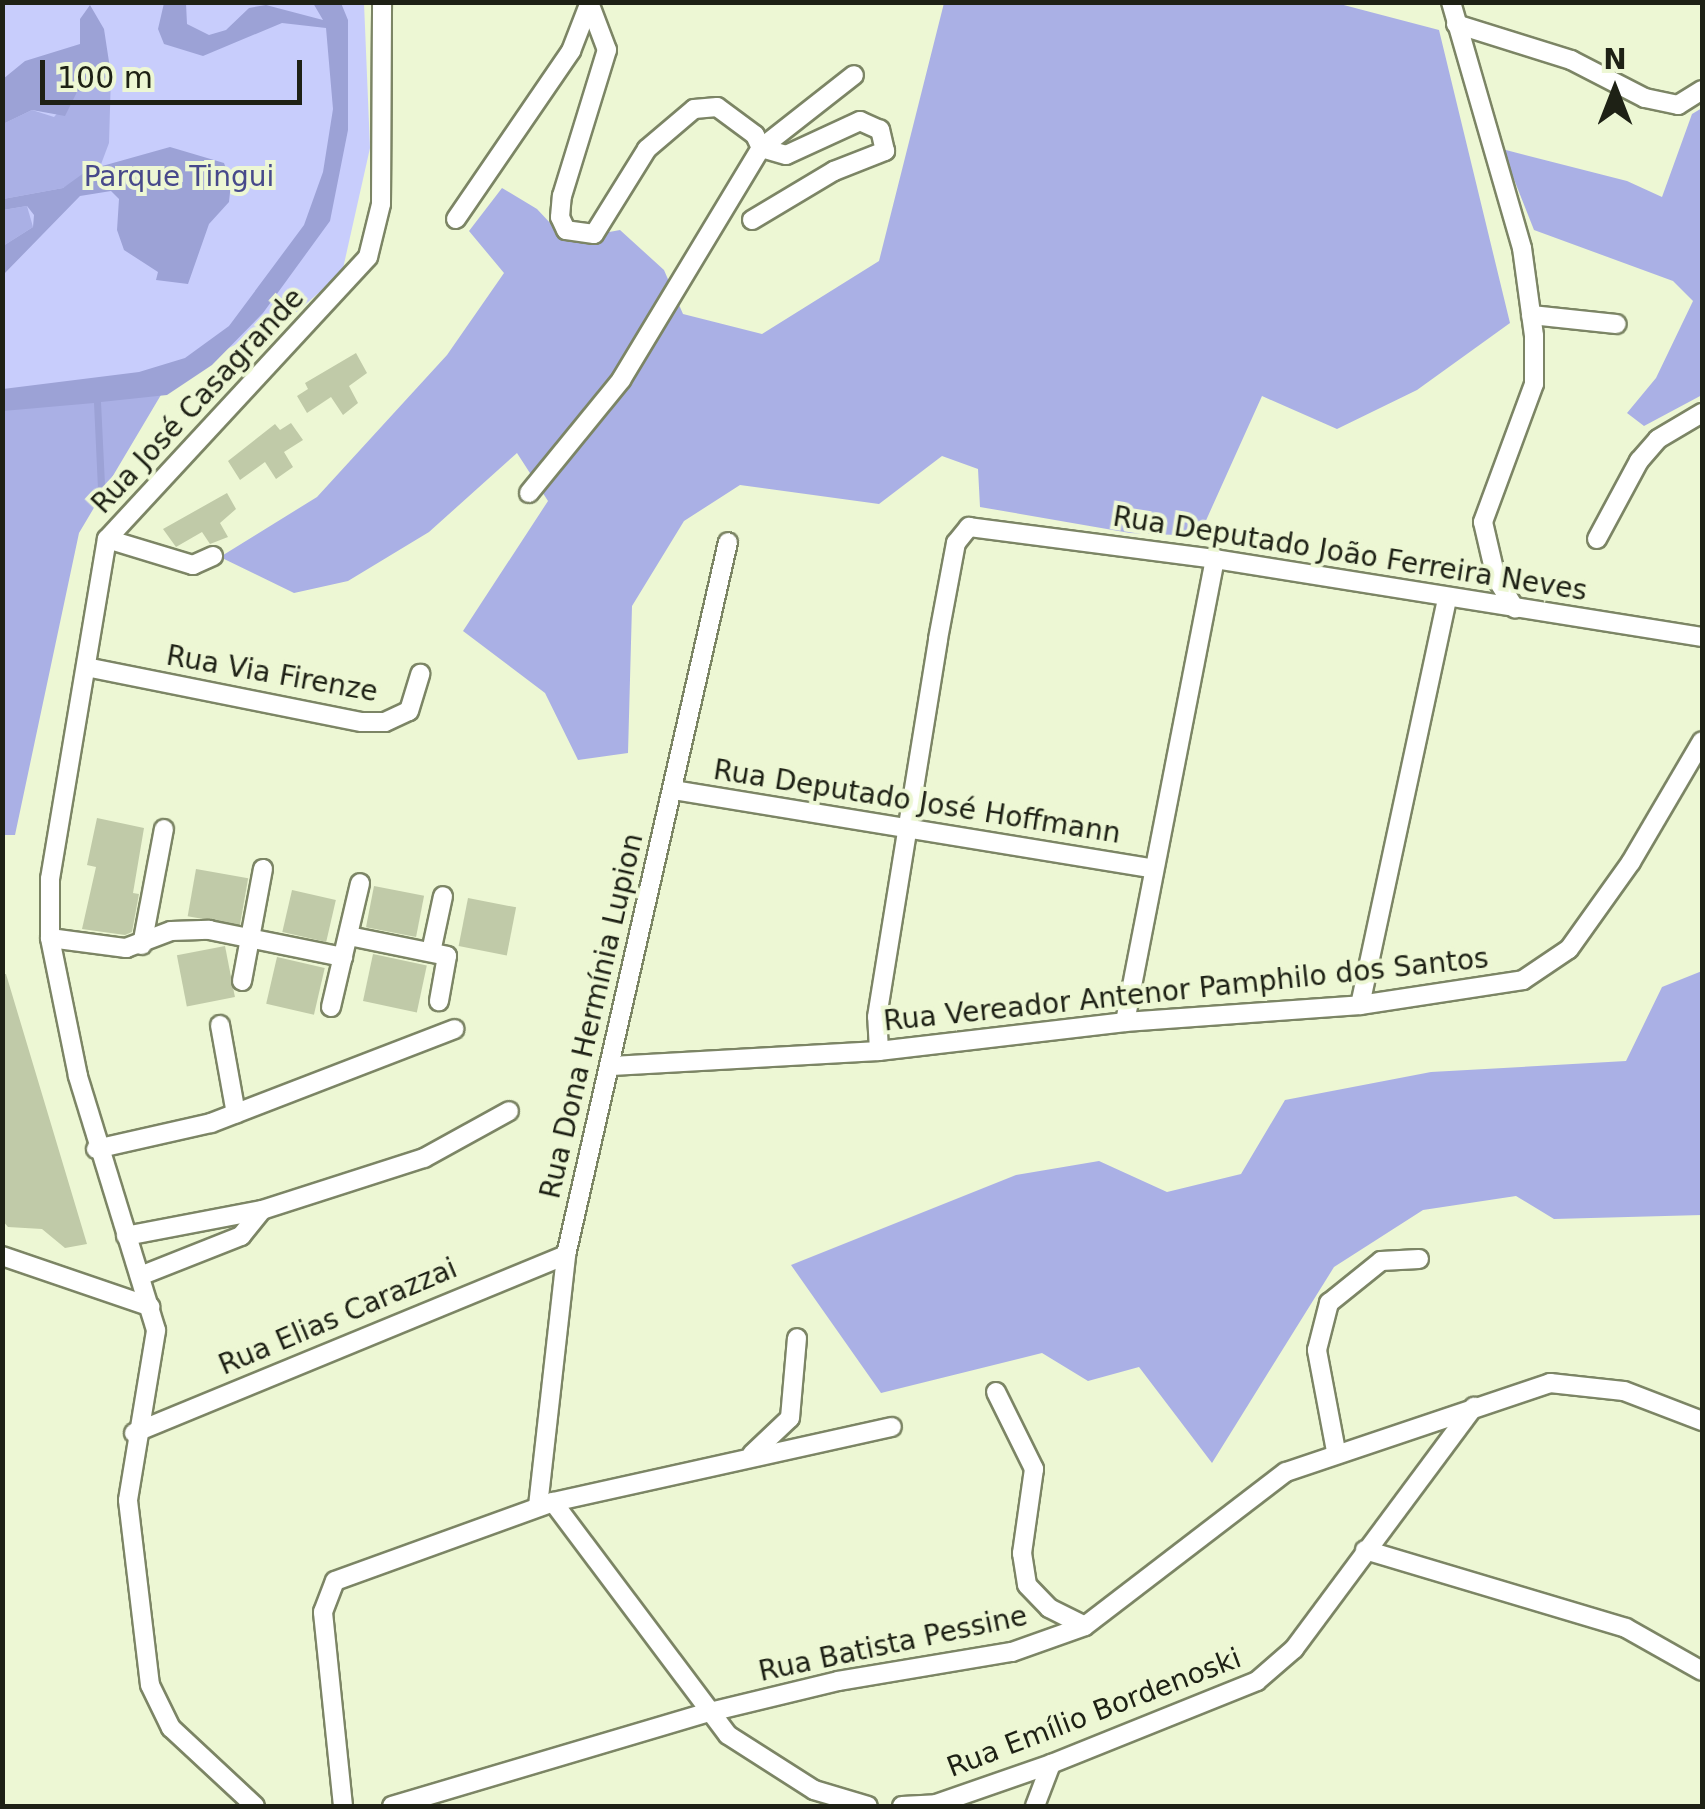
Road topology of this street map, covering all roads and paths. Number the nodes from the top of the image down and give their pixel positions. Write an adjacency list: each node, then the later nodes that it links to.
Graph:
1 (382, 2): 14 (street, Rua José Casagrande)
2 (1451, 2): 4 (street)
3 (590, 4): 7 (street); 8 (street)
4 (1456, 24): 6 (street); 10 (street)
5 (854, 75): 7 (street)
6 (1702, 90)
7 (760, 148): 9 (street); 13 (street)
8 (456, 219)
9 (752, 220)
10 (1532, 315): 11 (street); 20 (street)
11 (1617, 324)
12 (1702, 413): 15 (street)
13 (529, 493)
14 (107, 540): 17 (street); 22 (street, Rua José Casagrande)
15 (1597, 540)
16 (728, 542): 25 (street, Rua Dona Hermínia Lupion)
17 (213, 556)
18 (1215, 559): 19 (street, Rua Deputado João Ferreira Neves); 26 (street, Rua Deputado João Ferreira Neves); 28 (street)
19 (1446, 600): 20 (street, Rua Deputado João Ferreira Neves); 40 (street)
20 (1515, 608): 21 (street, Rua Deputado João Ferreira Neves)
21 (1702, 637)
22 (86, 667): 23 (street, Rua Via Firenze); 33 (street, Rua José Casagrande)
23 (420, 674)
24 (1702, 741): 40 (street, Rua Vereador Antenor Pamphilo dos Santos)
25 (674, 790): 26 (street, Rua Deputado José Hoffmann); 46 (street, Rua Dona Hermínia Lupion)
26 (909, 826): 28 (street, Rua Deputado José Hoffmann); 45 (street)
27 (164, 829): 35 (street)
28 (1151, 868): 42 (street)
29 (264, 869): 34 (street)
30 (360, 884): 32 (street)
31 (442, 896): 36 (street)
32 (349, 936): 36 (street); 37 (street)
33 (50, 938): 35 (street); 49 (street, Rua José Casagrande)
34 (250, 938): 35 (street); 37 (street); 38 (street)
35 (142, 945)
36 (431, 952): 39 (street)
37 (343, 958): 41 (street)
38 (242, 981)
39 (440, 1000)
40 (1360, 1006): 42 (street, Rua Vereador Antenor Pamphilo dos Santos)
41 (331, 1008)
42 (1124, 1022): 45 (street, Rua Vereador Antenor Pamphilo dos Santos)
43 (220, 1025): 48 (street)
44 (454, 1029): 48 (street)
45 (878, 1051): 46 (street, Rua Vereador Antenor Pamphilo dos Santos)
46 (612, 1066): 52 (street, Rua Dona Hermínia Lupion)
47 (509, 1111): 50 (street)
48 (236, 1114): 49 (street)
49 (96, 1149): 51 (street, Rua José Casagrande)
50 (262, 1210): 51 (street); 55 (street)
51 (126, 1236): 55 (street, Rua José Casagrande)
52 (566, 1255): 62 (street, Rua Elias Carazzai); 65 (street, Rua Dona Hermínia Lupion)
53 (2, 1256): 56 (street)
54 (1419, 1259): 63 (street)
55 (140, 1276): 56 (street, Rua José Casagrande)
56 (151, 1307): 62 (street, Rua José Casagrande)
57 (797, 1338): 64 (street)
58 (996, 1392): 67 (street)
59 (1474, 1406): 60 (street, Rua Batista Pessine); 63 (street, Rua Batista Pessine); 66 (street, Rua Emílio Bordenoski)
60 (1702, 1421)
61 (892, 1427): 64 (street)
62 (134, 1433): 71 (street, Rua José Casagrande)
63 (1336, 1451): 67 (street, Rua Batista Pessine)
64 (752, 1454): 65 (street)
65 (545, 1504): 69 (street); 72 (street)
66 (1365, 1550): 68 (street); 70 (street, Rua Emílio Bordenoski)
67 (1085, 1626): 69 (street, Rua Batista Pessine)
68 (1702, 1672)
69 (710, 1712): 73 (street, Rua Batista Pessine); 74 (street)
70 (1051, 1764): 75 (street, Rua Emílio Bordenoski); 76 (street)
71 (255, 1806)
72 (343, 1806)
73 (392, 1806)
74 (868, 1806)
75 (902, 1806)
76 (1036, 1806)

